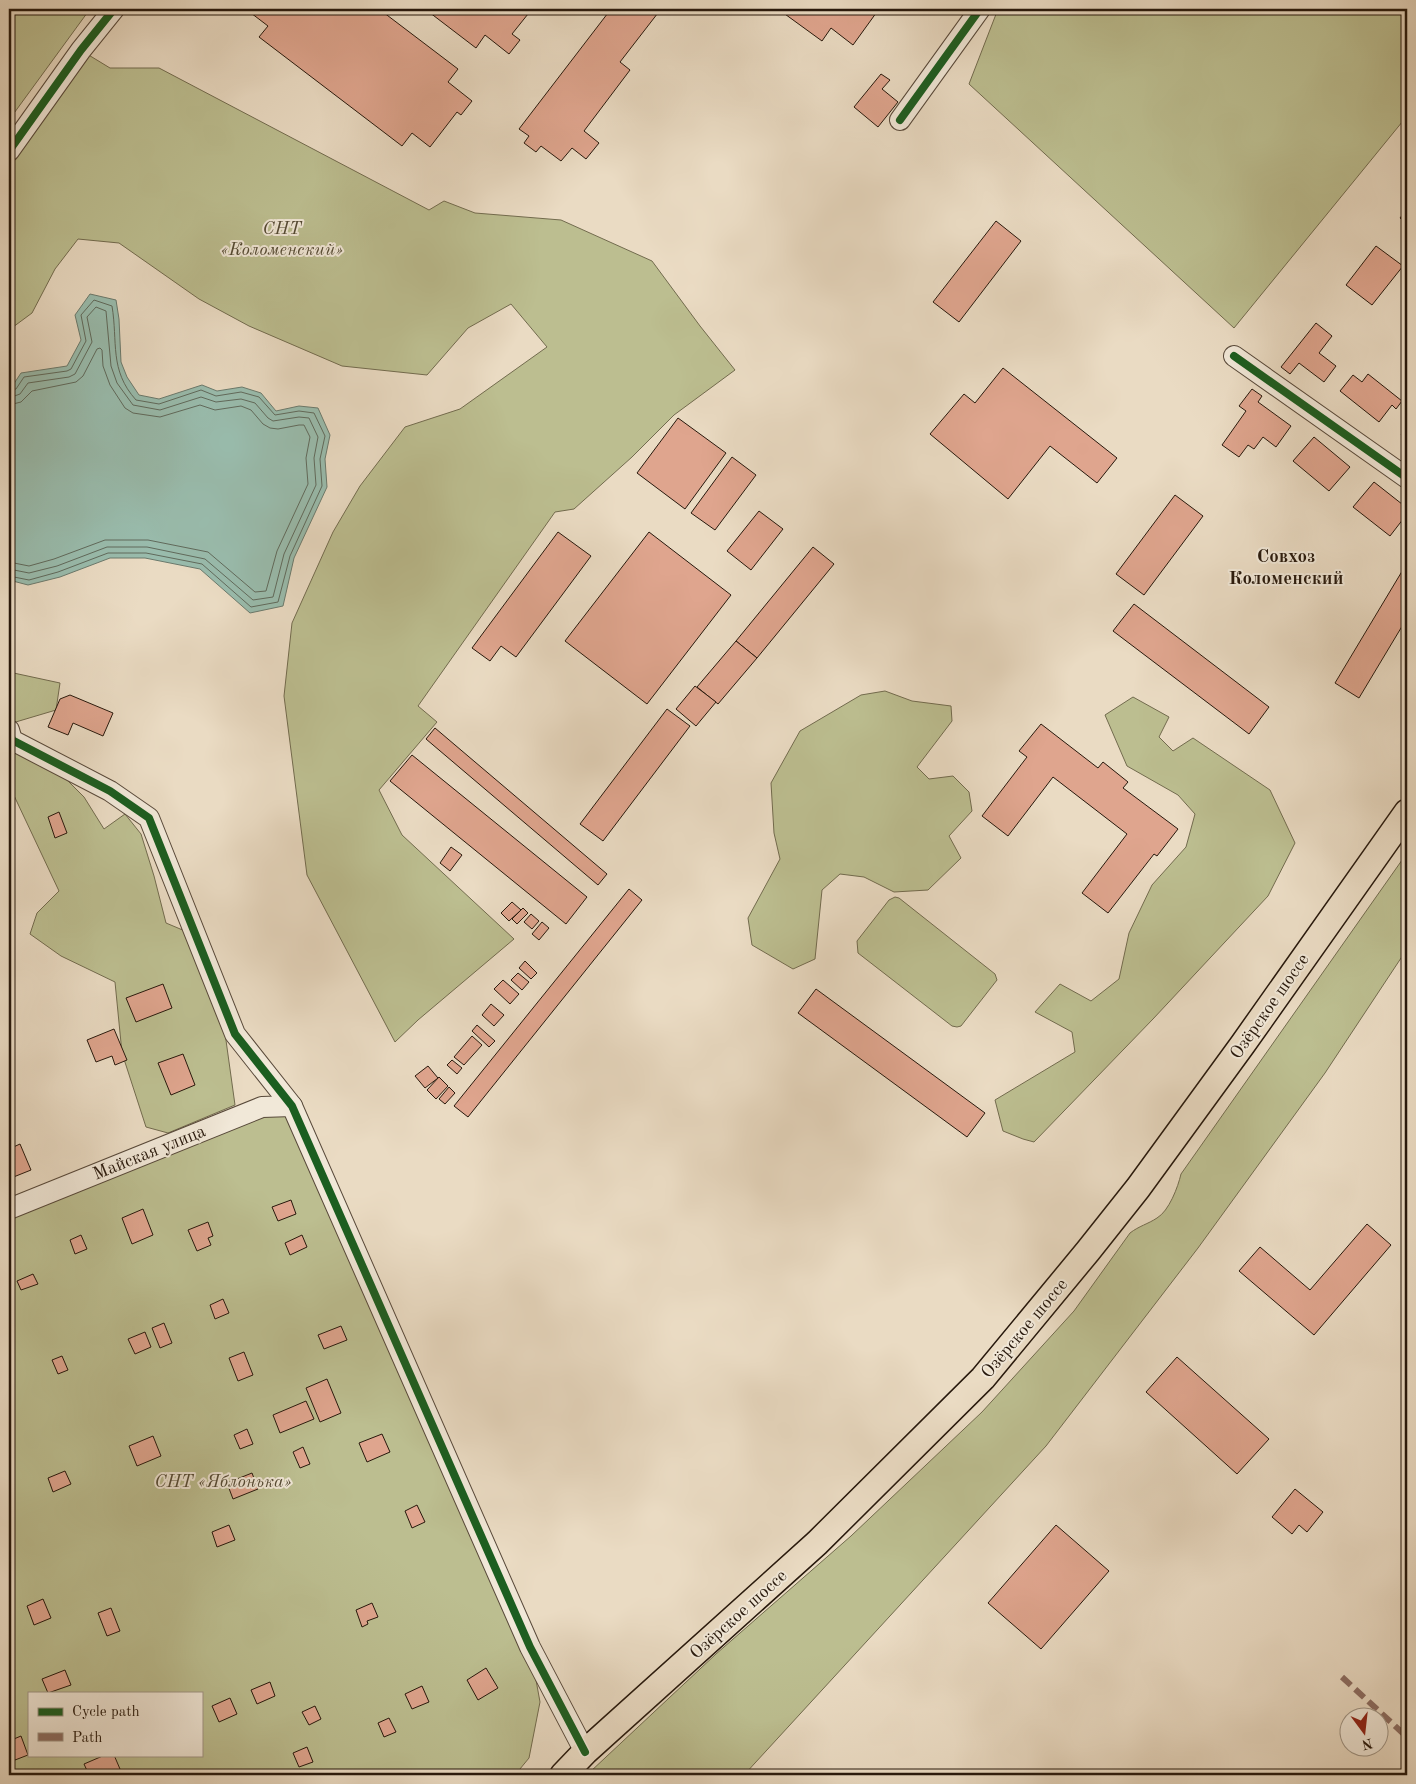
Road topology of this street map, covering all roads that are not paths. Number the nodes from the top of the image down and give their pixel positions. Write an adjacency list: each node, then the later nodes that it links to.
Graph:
1 (114, 9): 4 (street)
2 (980, 9): 3 (street)
3 (900, 120)
4 (9, 150)
5 (1234, 356): 6 (street)
6 (1407, 478)
7 (9, 730): 9 (street)
8 (1407, 812): 11 (main road, Озёрское шоссе)
9 (292, 1106): 10 (street, Майская улица); 11 (street)
10 (9, 1209)
11 (586, 1752): 12 (main road, Озёрское шоссе)
12 (563, 1775)

